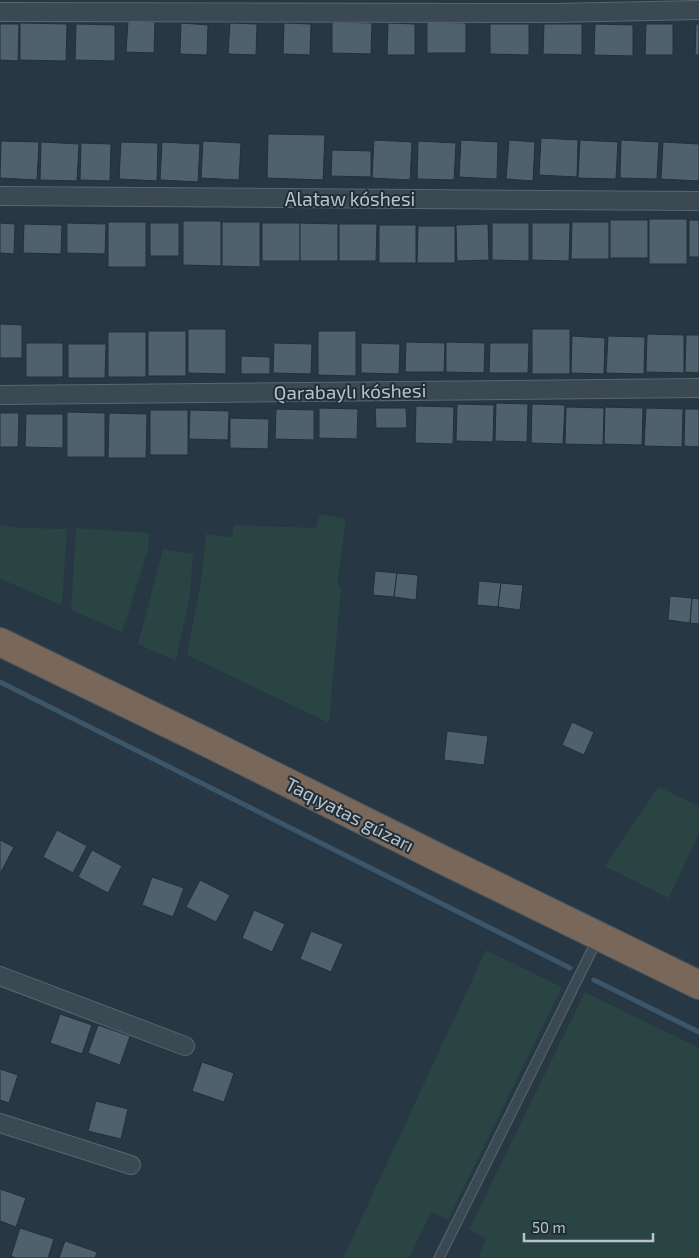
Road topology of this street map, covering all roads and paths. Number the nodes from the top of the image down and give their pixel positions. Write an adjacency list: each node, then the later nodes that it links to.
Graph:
1 (161, 6): 2 (street); 4 (street)
2 (363, 6): 3 (street)
3 (554, 6): 5 (street)
4 (6, 8)
5 (699, 10)
6 (0, 196): 7 (street, Alataw kóshesi)
7 (699, 201)
8 (699, 388): 9 (street, Qarabaylı kóshesi)
9 (0, 395)
10 (0, 642): 11 (highway, Taqıyatas gúzarı)
11 (599, 936): 13 (highway, Taqıyatas gúzarı); 17 (lane)
12 (0, 976): 14 (street)
13 (699, 985)
14 (185, 1046)
15 (0, 1123): 16 (street)
16 (131, 1165)
17 (439, 1258)

